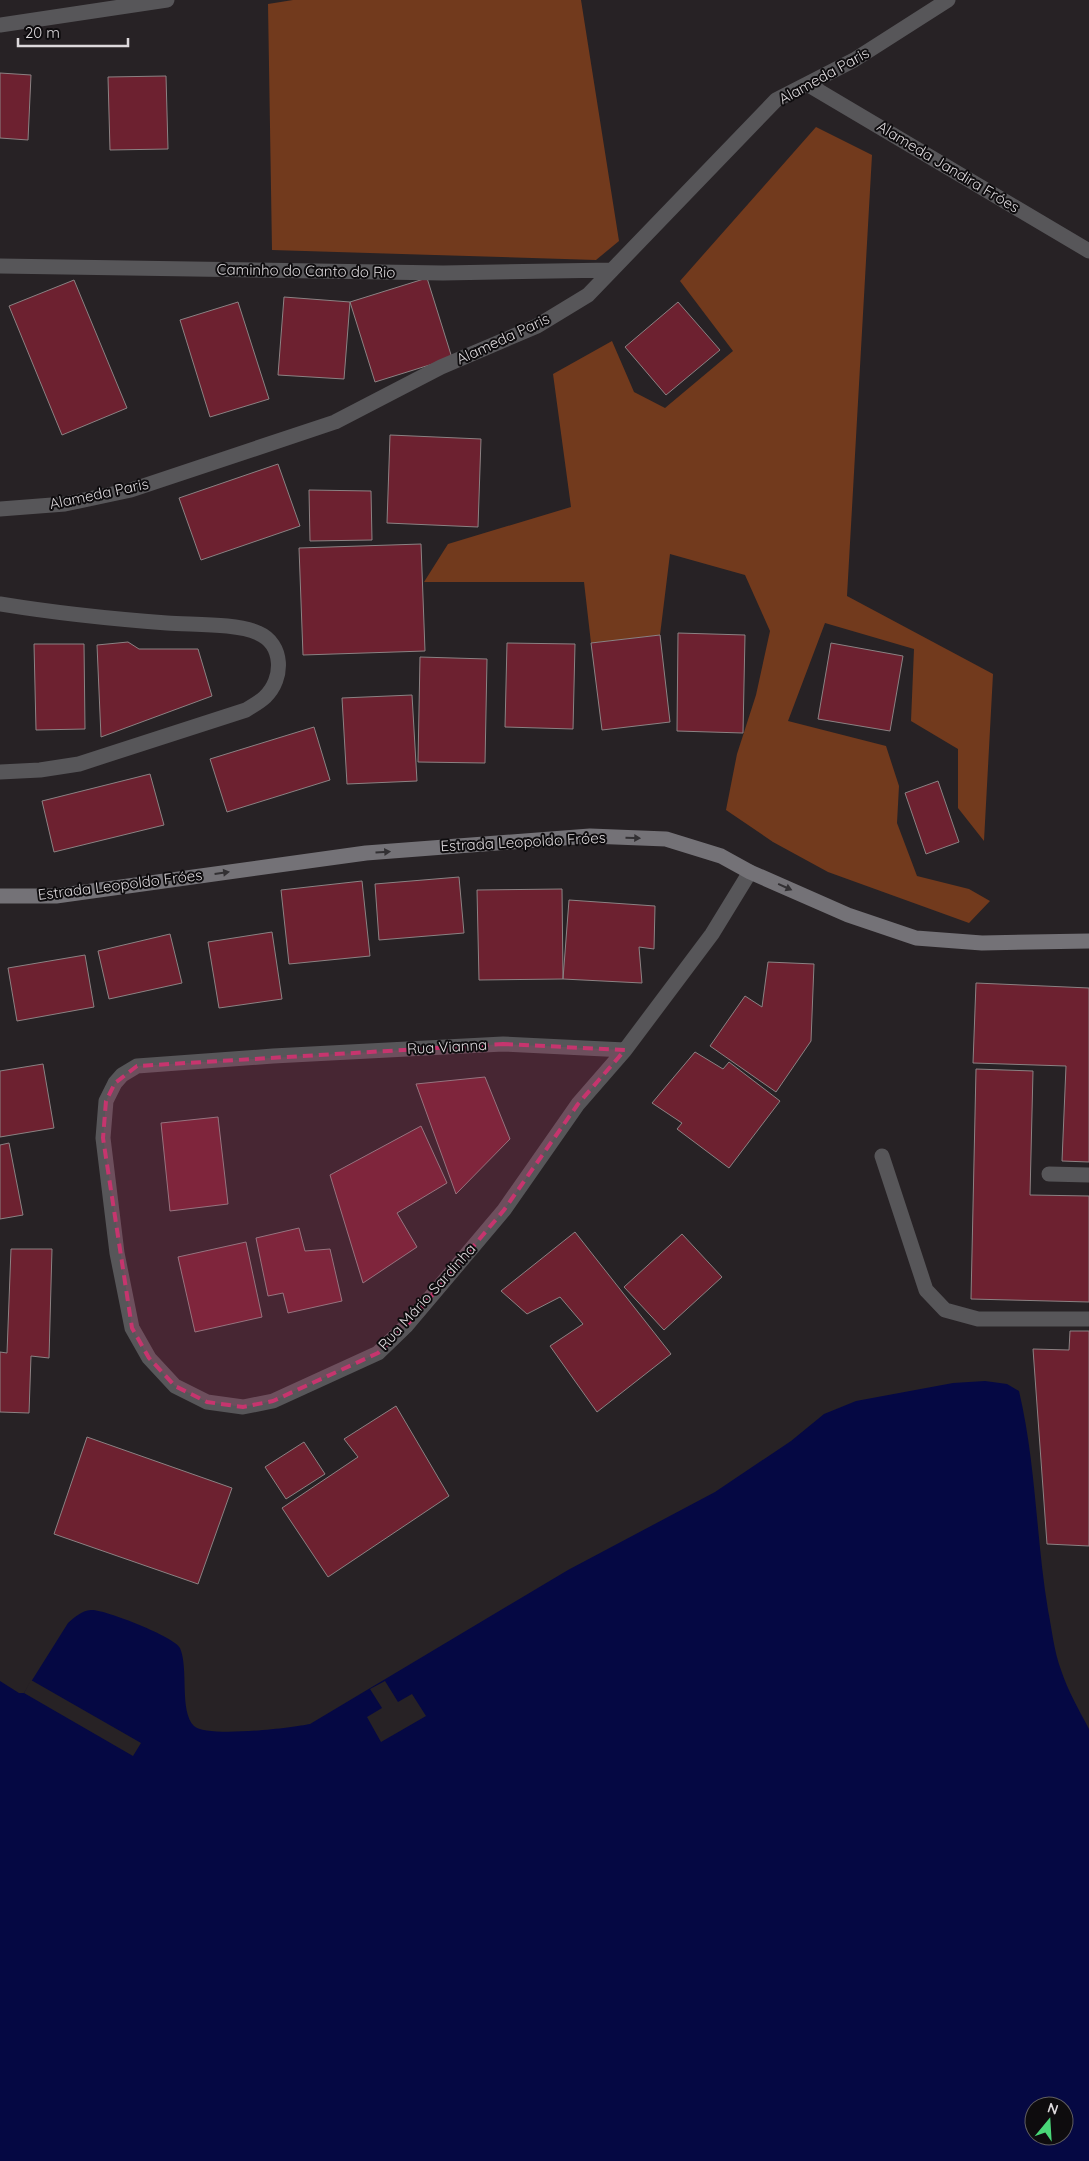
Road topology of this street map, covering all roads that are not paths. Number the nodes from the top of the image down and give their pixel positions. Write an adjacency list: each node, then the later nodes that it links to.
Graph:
1 (167, 0): 3 (street)
2 (948, 0): 4 (street, Alameda Paris)
3 (0, 25)
4 (807, 84): 5 (street, Alameda Jandira Fróes); 7 (street, Alameda Paris)
5 (1089, 251)
6 (0, 266): 7 (street, Caminho do Canto do Rio)
7 (612, 270): 8 (street, Alameda Paris)
8 (0, 509)
9 (0, 604): 10 (street)
10 (0, 772)
11 (750, 872): 12 (street, Estrada Leopoldo Fróes, one-way to 11); 13 (street, Estrada Leopoldo Fróes, one-way to 13); 14 (street)
12 (0, 896)
13 (1089, 940)
14 (625, 1050): 15 (street, Rua Vianna); 15 (street, Rua Mário Sardinha)
15 (102, 1138)
16 (882, 1156): 19 (street)
17 (1049, 1174): 18 (street)
18 (1089, 1175)
19 (1089, 1320)

